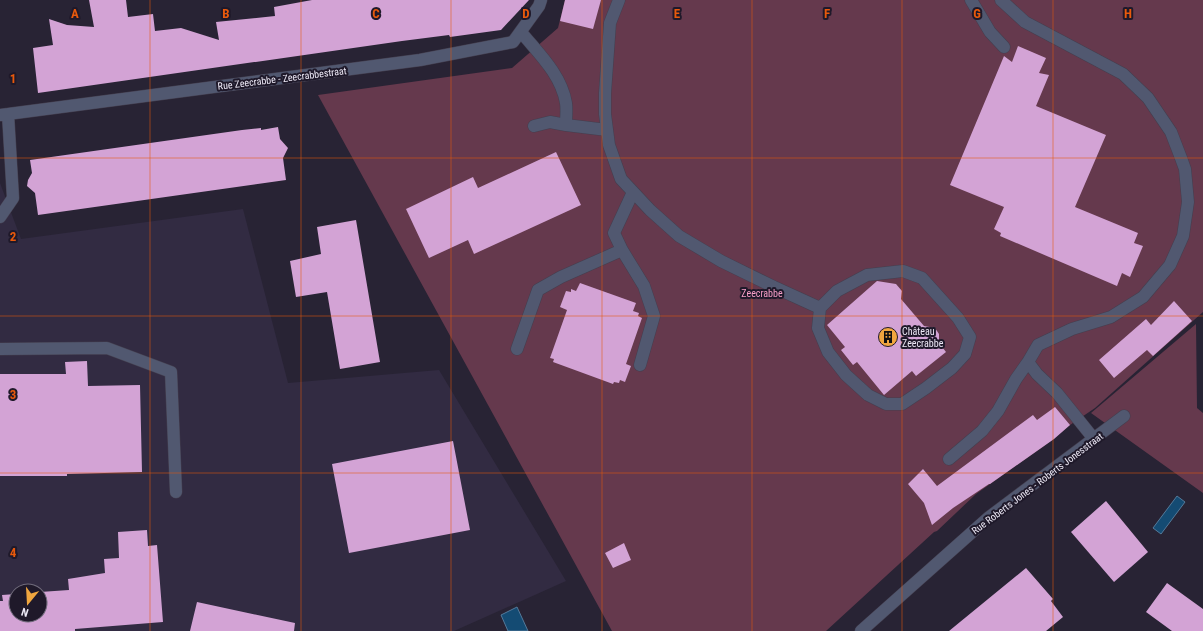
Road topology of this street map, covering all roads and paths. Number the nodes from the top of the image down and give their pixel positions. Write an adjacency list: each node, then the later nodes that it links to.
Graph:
1 (541, 0): 5 (street, Rue Zeecrabbe - Zeecrabbestraat)
2 (619, 0): 10 (street)
3 (971, 0): 6 (street)
4 (1001, 0): 17 (street)
5 (521, 32): 7 (street, Rue Zeecrabbe - Zeecrabbestraat); 8 (street)
6 (1004, 47)
7 (4, 114): 12 (street)
8 (566, 125): 9 (street); 10 (street)
9 (534, 126)
10 (607, 130): 11 (street)
11 (634, 192): 13 (street); 14 (street)
12 (0, 217)
13 (622, 250): 16 (street); 18 (street)
14 (820, 308): 14 (street)
15 (0, 349): 22 (street)
16 (517, 349)
17 (1028, 362): 20 (street); 21 (street)
18 (640, 365)
19 (1124, 416): 20 (street, Rue Roberts Jones - Roberts Jonesstraat)
20 (1094, 439): 23 (street, Rue Roberts Jones - Roberts Jonesstraat)
21 (949, 459)
22 (176, 492)
23 (861, 631)

